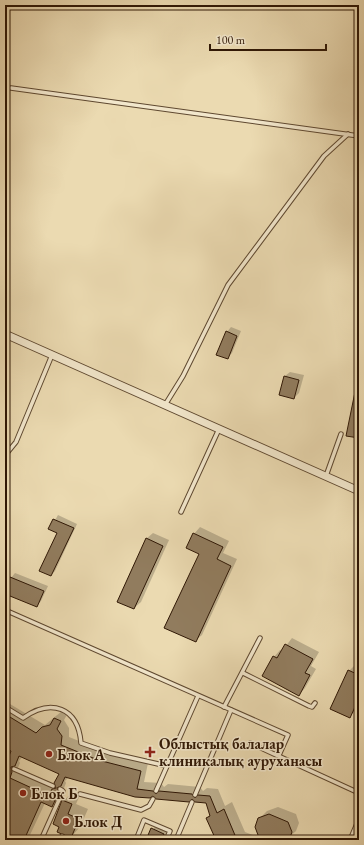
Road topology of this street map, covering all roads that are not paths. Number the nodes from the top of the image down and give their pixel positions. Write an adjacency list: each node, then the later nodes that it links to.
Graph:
1 (11, 88): 2 (lane)
2 (348, 134): 3 (lane); 6 (lane)
3 (359, 136)
4 (5, 334): 5 (street)
5 (52, 355): 6 (street); 9 (lane)
6 (165, 405): 7 (street)
7 (219, 428): 10 (street); 12 (lane)
8 (341, 434): 10 (lane)
9 (7, 453)
10 (326, 476): 11 (street)
11 (359, 491)
12 (181, 512)
13 (5, 610): 16 (lane)
14 (260, 638): 15 (lane)
15 (243, 673): 17 (lane); 18 (lane)
16 (198, 696): 18 (lane); 23 (lane)
17 (316, 702)
18 (224, 707): 20 (lane)
19 (5, 708): 23 (lane)
20 (231, 710): 22 (lane); 30 (lane)
21 (250, 743): 22 (lane)
22 (279, 755): 29 (lane)
23 (167, 766): 27 (lane)
24 (14, 769): 25 (lane)
25 (53, 786)
26 (60, 789): 36 (lane)
27 (156, 791)
28 (80, 794): 33 (lane)
29 (359, 794)
30 (195, 795)
31 (153, 798): 33 (lane)
32 (192, 802): 39 (lane)
33 (141, 810): 35 (lane)
34 (359, 818): 40 (lane)
35 (144, 820): 37 (lane); 38 (lane)
36 (43, 839)
37 (136, 840)
38 (166, 840)
39 (176, 840)
40 (350, 840)

